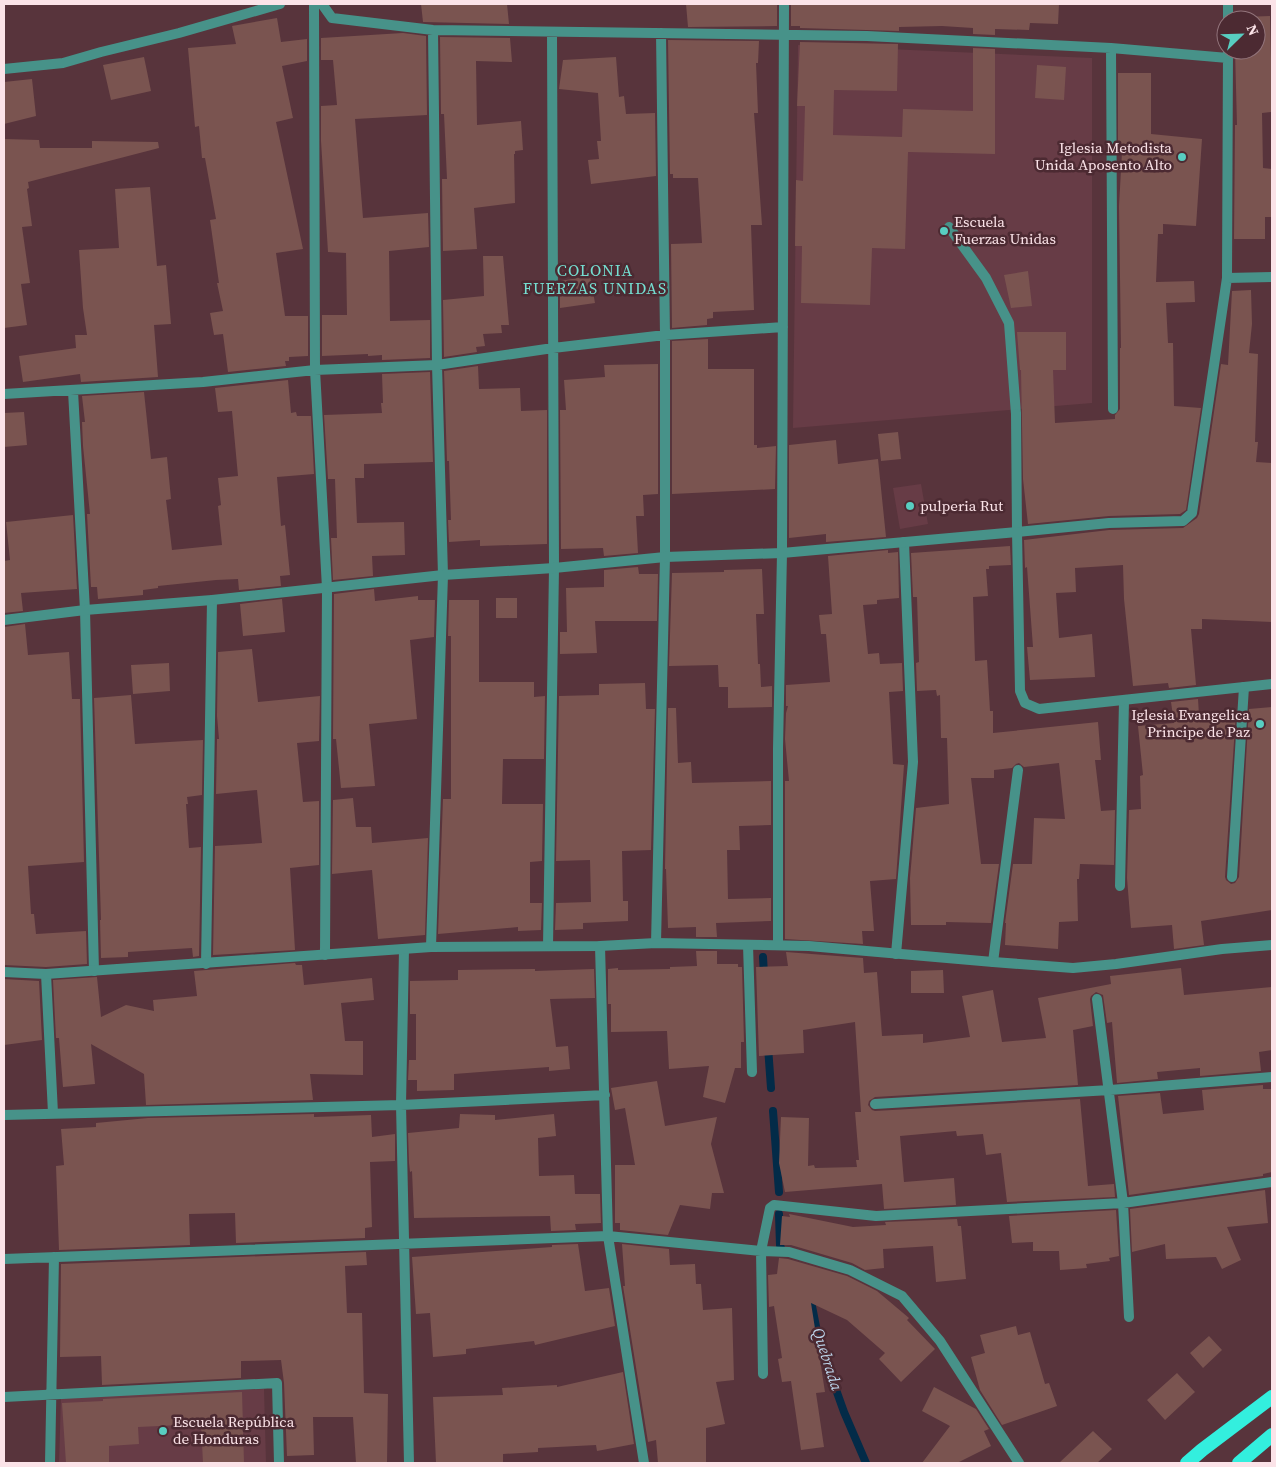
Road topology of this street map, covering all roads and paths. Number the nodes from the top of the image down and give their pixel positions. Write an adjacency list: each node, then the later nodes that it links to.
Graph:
1 (280, 4): 12 (street)
2 (314, 4): 20 (street)
3 (322, 4): 5 (street)
4 (784, 4): 8 (street)
5 (433, 30): 6 (street); 19 (street)
6 (552, 32): 7 (street); 18 (street)
7 (661, 33): 8 (street); 17 (street)
8 (784, 34): 9 (street); 16 (street)
9 (1111, 48): 10 (street); 23 (street)
10 (1216, 53)
11 (1228, 60): 15 (street)
12 (4, 69)
13 (949, 227): 24 (street)
14 (1272, 277): 15 (street)
15 (1227, 278): 24 (street)
16 (783, 327): 17 (street); 26 (street)
17 (665, 335): 18 (street); 27 (street)
18 (553, 348): 19 (street); 28 (street)
19 (437, 365): 20 (street); 29 (street)
20 (316, 370): 21 (street); 30 (street)
21 (74, 391): 22 (street); 32 (street)
22 (4, 394)
23 (1113, 409)
24 (1017, 532): 25 (street); 36 (street)
25 (904, 542): 26 (street); 48 (street)
26 (782, 553): 27 (street); 45 (street)
27 (665, 557): 28 (street); 40 (street)
28 (554, 568): 29 (street); 43 (street)
29 (443, 576): 30 (street); 46 (street)
30 (327, 588): 31 (street); 49 (street)
31 (212, 600): 32 (street); 51 (street)
32 (85, 610): 33 (street); 52 (street)
33 (4, 620)
34 (1272, 684): 35 (street)
35 (1244, 687): 36 (street); 38 (street)
36 (1124, 701): 39 (street)
37 (1018, 770): 50 (street)
38 (1232, 877)
39 (1120, 886)
40 (656, 943): 41 (street); 44 (street)
41 (748, 945): 45 (street); 56 (street)
42 (1272, 945): 50 (street)
43 (548, 946): 44 (street); 46 (street)
44 (600, 946): 59 (street)
45 (778, 946): 48 (street)
46 (431, 947): 47 (street)
47 (404, 949): 49 (street); 61 (street)
48 (896, 954): 50 (street)
49 (326, 955): 51 (street)
50 (994, 962)
51 (206, 964): 52 (street)
52 (94, 971): 54 (street)
53 (4, 972): 54 (street)
54 (46, 974): 62 (street)
55 (1097, 999): 58 (street)
56 (752, 1072)
57 (1272, 1077): 58 (street)
58 (1110, 1090): 60 (street); 65 (street)
59 (604, 1095): 61 (street); 66 (street)
60 (875, 1104)
61 (401, 1105): 62 (street); 67 (street)
62 (53, 1113): 63 (street)
63 (4, 1115)
64 (1272, 1182): 65 (street)
65 (1123, 1203): 68 (street); 71 (street)
66 (608, 1236): 67 (street); 68 (street); 80 (street)
67 (403, 1244): 69 (street); 79 (street)
68 (761, 1251): 72 (street); 81 (street)
69 (54, 1257): 70 (street); 73 (street)
70 (4, 1259)
71 (1130, 1317)
72 (762, 1374)
73 (52, 1394): 74 (street); 77 (street); 78 (street)
74 (4, 1397)
75 (1272, 1397): 82 (highway)
76 (1272, 1434): 83 (highway)
77 (50, 1463)
78 (279, 1463)
79 (409, 1463)
80 (644, 1463)
81 (1019, 1463)
82 (1188, 1463)
83 (1238, 1463)

